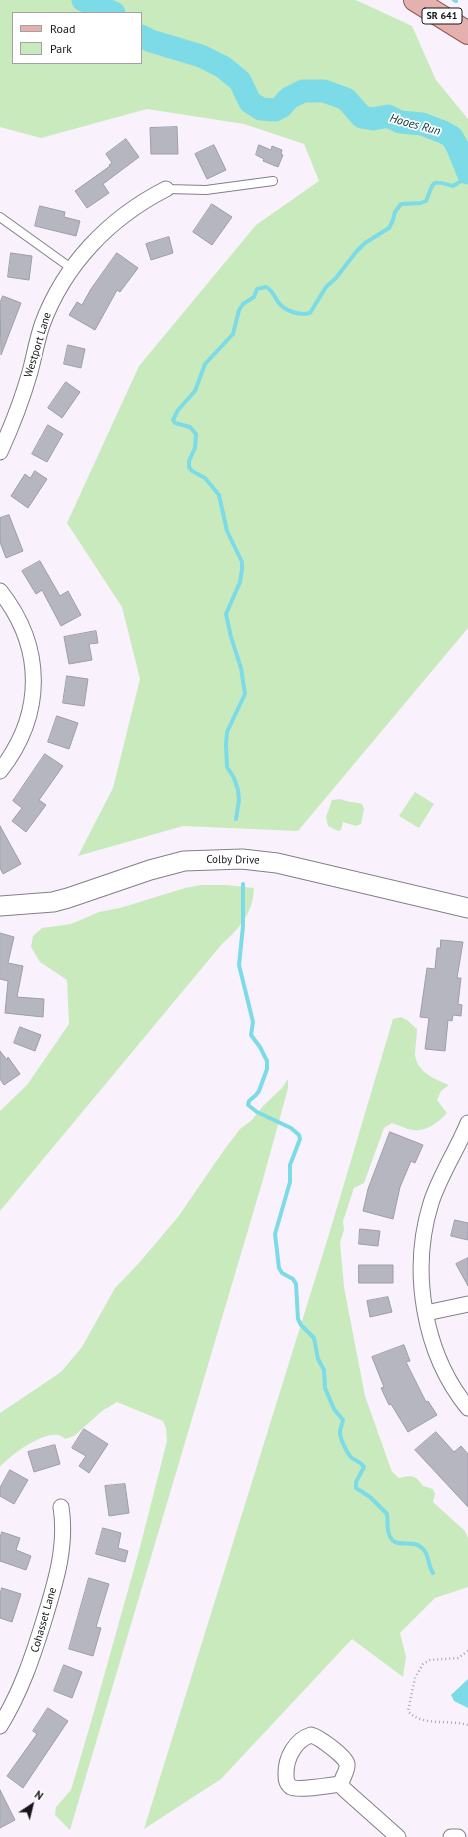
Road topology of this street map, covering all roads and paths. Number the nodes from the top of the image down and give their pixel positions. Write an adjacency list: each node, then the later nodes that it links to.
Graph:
1 (416, 0): 2 (main road, SR 641)
2 (468, 33)
3 (273, 181): 4 (lane)
4 (166, 189): 6 (street, Westport Lane)
5 (0, 217): 6 (lane)
6 (71, 268): 7 (street, Westport Lane)
7 (0, 452)
8 (0, 591): 9 (street)
9 (0, 772)
10 (0, 906): 11 (street, Colby Drive)
11 (468, 908)
12 (468, 1123): 14 (street)
13 (468, 1304): 14 (street)
14 (426, 1313): 15 (street)
15 (468, 1408)
16 (61, 1507): 19 (street, Cohasset Lane)
17 (468, 1651): 18 (path)
18 (468, 1725)
19 (0, 1726)
20 (341, 1784): 21 (street)
21 (398, 1837)
22 (451, 1837): 23 (street)
23 (458, 1837)

